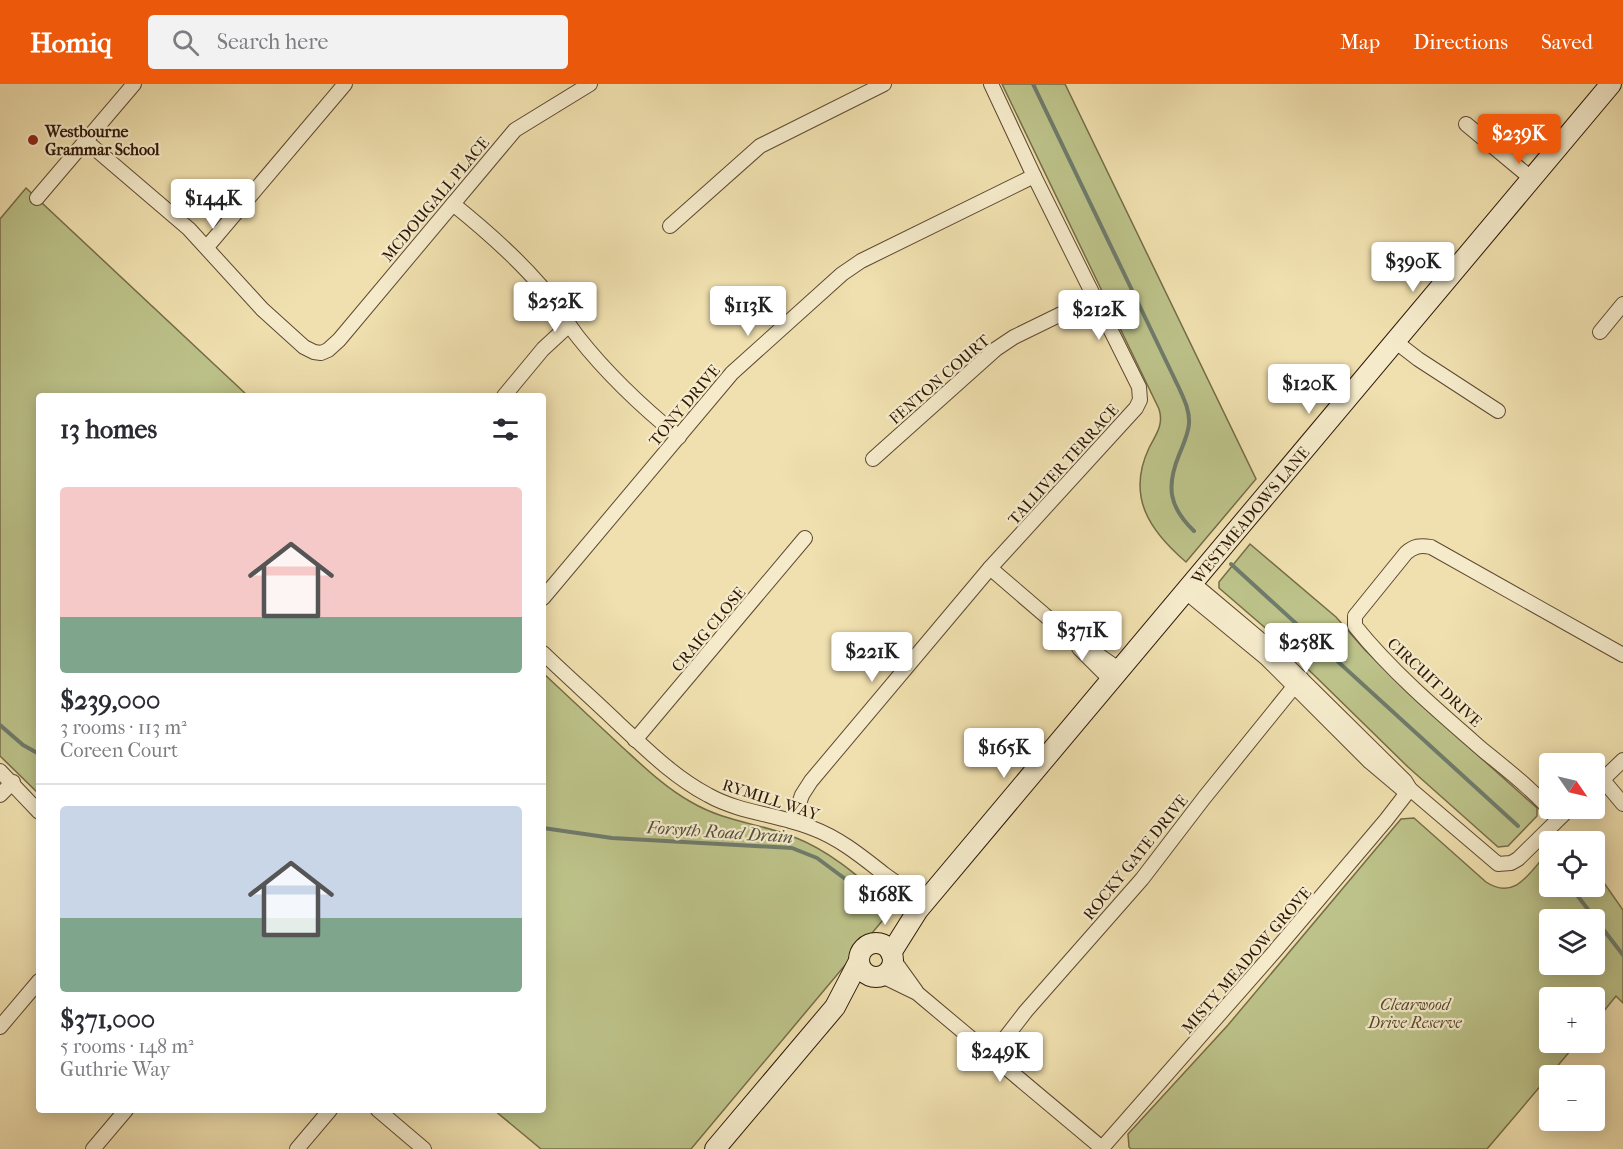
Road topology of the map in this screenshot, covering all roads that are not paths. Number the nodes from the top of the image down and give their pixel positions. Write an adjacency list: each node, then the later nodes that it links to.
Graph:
1 (134, 84): 8 (street)
2 (345, 84): 14 (street)
3 (590, 84): 12 (street, MCDOUGALL PLACE)
4 (884, 84): 13 (street)
5 (991, 84): 9 (street, TALLIVER TERRACE)
6 (1611, 84): 10 (street, WESTMEADOWS LANE)
7 (1466, 124): 10 (street)
8 (86, 141): 11 (street); 14 (street)
9 (1034, 176): 15 (street, TALLIVER TERRACE); 22 (street, TONY DRIVE)
10 (1532, 179): 19 (street, WESTMEADOWS LANE)
11 (37, 198)
12 (453, 204): 14 (street, MCDOUGALL PLACE); 17 (street)
13 (670, 226)
14 (207, 248)
15 (1096, 297): 23 (street, FENTON COURT); 25 (street, TALLIVER TERRACE)
16 (1623, 304): 18 (street)
17 (569, 325): 20 (street); 22 (street)
18 (1600, 332)
19 (1396, 342): 21 (street); 26 (street, WESTMEADOWS LANE)
20 (506, 393)
21 (1498, 411)
22 (679, 437): 27 (street, TONY DRIVE)
23 (873, 459)
24 (805, 538): 32 (street, CRAIG CLOSE)
25 (990, 568): 30 (street); 44 (street)
26 (1190, 587): 30 (street, WESTMEADOWS LANE); 31 (street)
27 (546, 594)
28 (546, 655): 32 (street, RYMILL WAY)
29 (1623, 655): 40 (street, CIRCUIT DRIVE)
30 (1115, 675): 45 (street, WESTMEADOWS LANE)
31 (1298, 682): 37 (street); 53 (street, ROCKY GATE DRIVE)
32 (635, 740): 44 (street, RYMILL WAY)
33 (1623, 760): 35 (street)
34 (0, 771): 36 (street)
35 (1605, 778)
36 (13, 782): 39 (street); 42 (street)
37 (1410, 789): 43 (street); 61 (street, MISTY MEADOW GROVE)
38 (1605, 789): 41 (street)
39 (0, 795)
40 (1539, 800)
41 (1623, 804)
42 (36, 809)
43 (1558, 819)
44 (793, 821): 45 (street, RYMILL WAY)
45 (918, 910): 46 (street, WESTMEADOWS LANE); 47 (street, WESTMEADOWS LANE)
46 (863, 954): 47 (street); 48 (street); 51 (street)
47 (892, 956): 48 (street); 50 (street)
48 (879, 976): 50 (street); 51 (street)
49 (36, 985): 52 (street)
50 (917, 993): 53 (street)
51 (835, 1006): 60 (street)
52 (0, 1027)
53 (992, 1055): 61 (street)
54 (123, 1113): 57 (street)
55 (327, 1113): 58 (street)
56 (382, 1113): 59 (street)
57 (93, 1149)
58 (297, 1149)
59 (424, 1149)
60 (715, 1149)
61 (1102, 1149)

